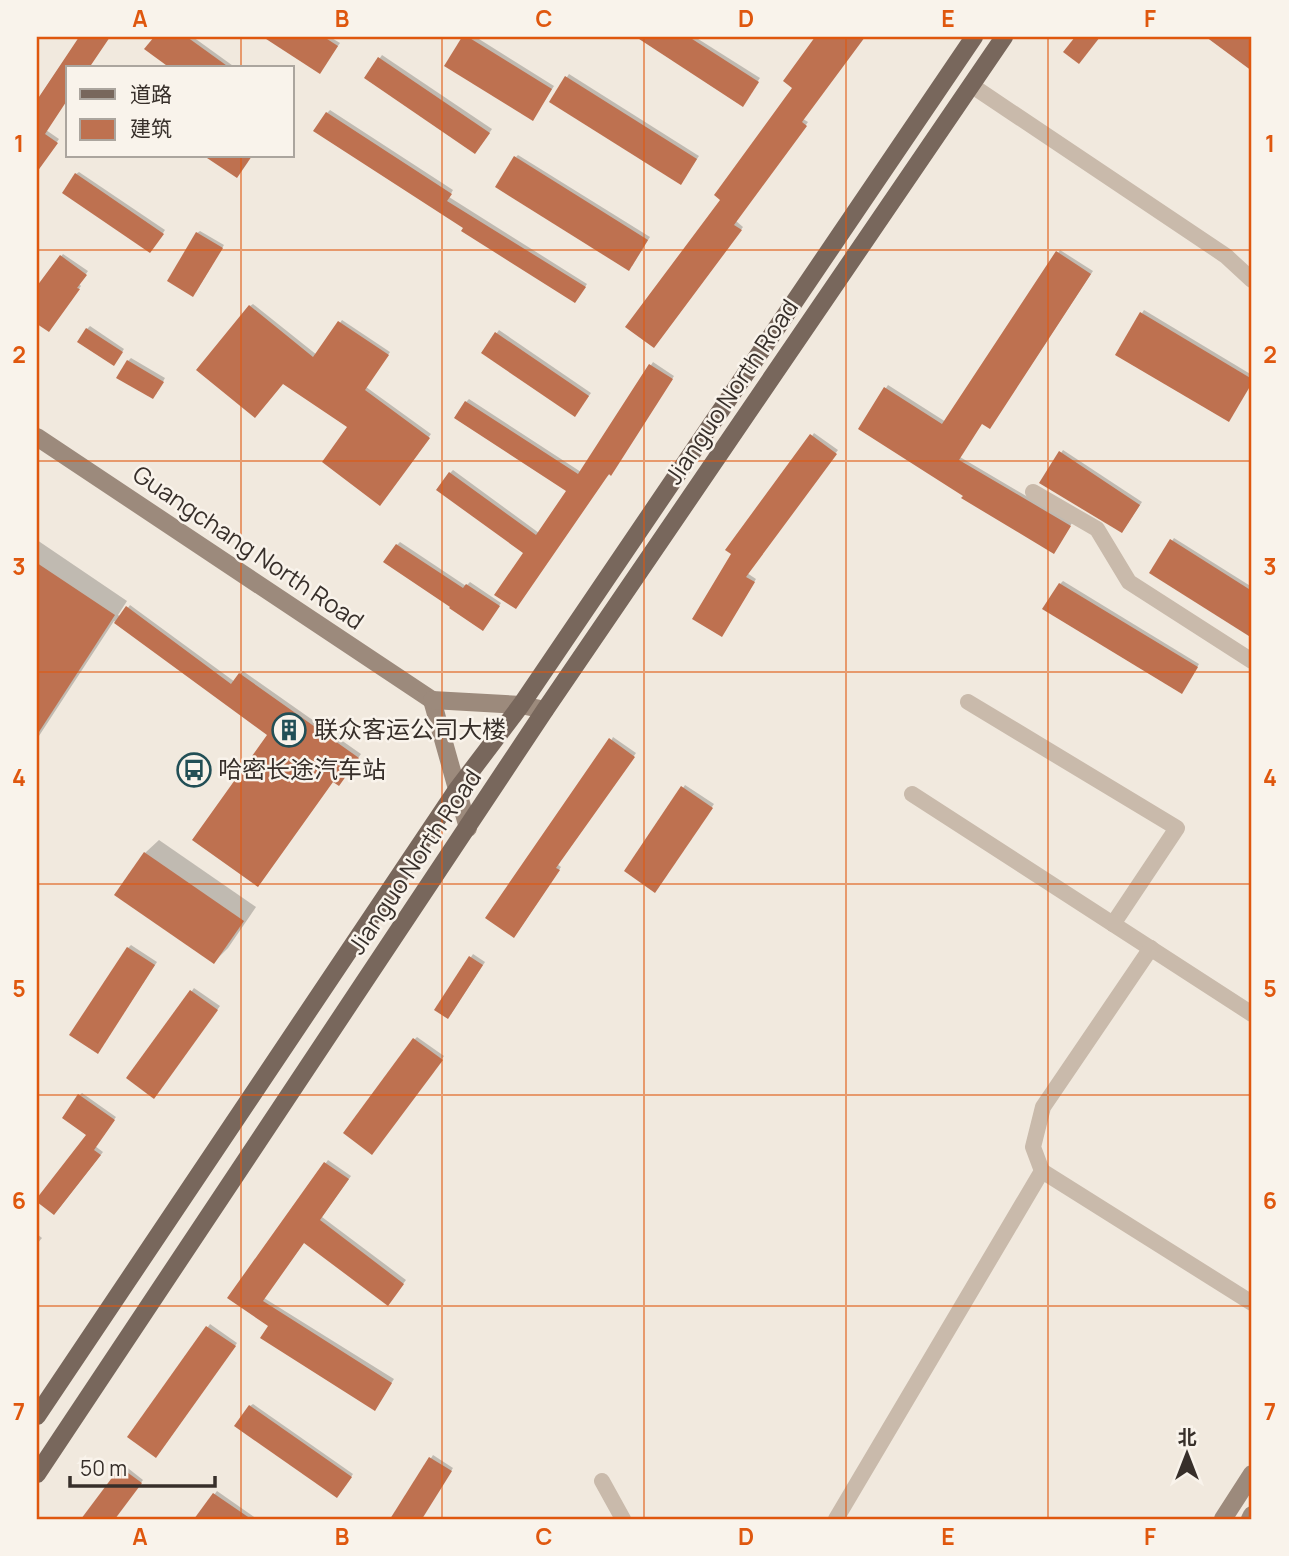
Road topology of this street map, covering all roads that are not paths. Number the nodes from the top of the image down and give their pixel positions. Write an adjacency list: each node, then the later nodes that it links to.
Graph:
1 (974, 37): 10 (main road, Jianguo North Road)
2 (1004, 37): 3 (main road, Jianguo North Road)
3 (971, 85): 4 (street); 11 (main road, Jianguo North Road)
4 (1252, 280)
5 (37, 437): 8 (main road, Guangchang North Road)
6 (1033, 492): 7 (street)
7 (1252, 661)
8 (432, 699): 10 (main road); 12 (main road)
9 (968, 702): 15 (street)
10 (521, 705): 11 (main road); 12 (main road, Jianguo North Road)
11 (545, 710): 14 (main road, Jianguo North Road)
12 (456, 791): 14 (main road); 20 (main road, Jianguo North Road)
13 (912, 793): 15 (street)
14 (468, 828): 21 (main road, Jianguo North Road)
15 (1113, 924): 16 (street)
16 (1151, 948): 17 (street); 18 (street)
17 (1252, 1014)
18 (1042, 1171): 19 (street); 25 (street)
19 (1252, 1303)
20 (37, 1416)
21 (37, 1474)
22 (1252, 1474): 26 (main road)
23 (602, 1481): 24 (street)
24 (623, 1519)
25 (836, 1519)
26 (1223, 1519)

